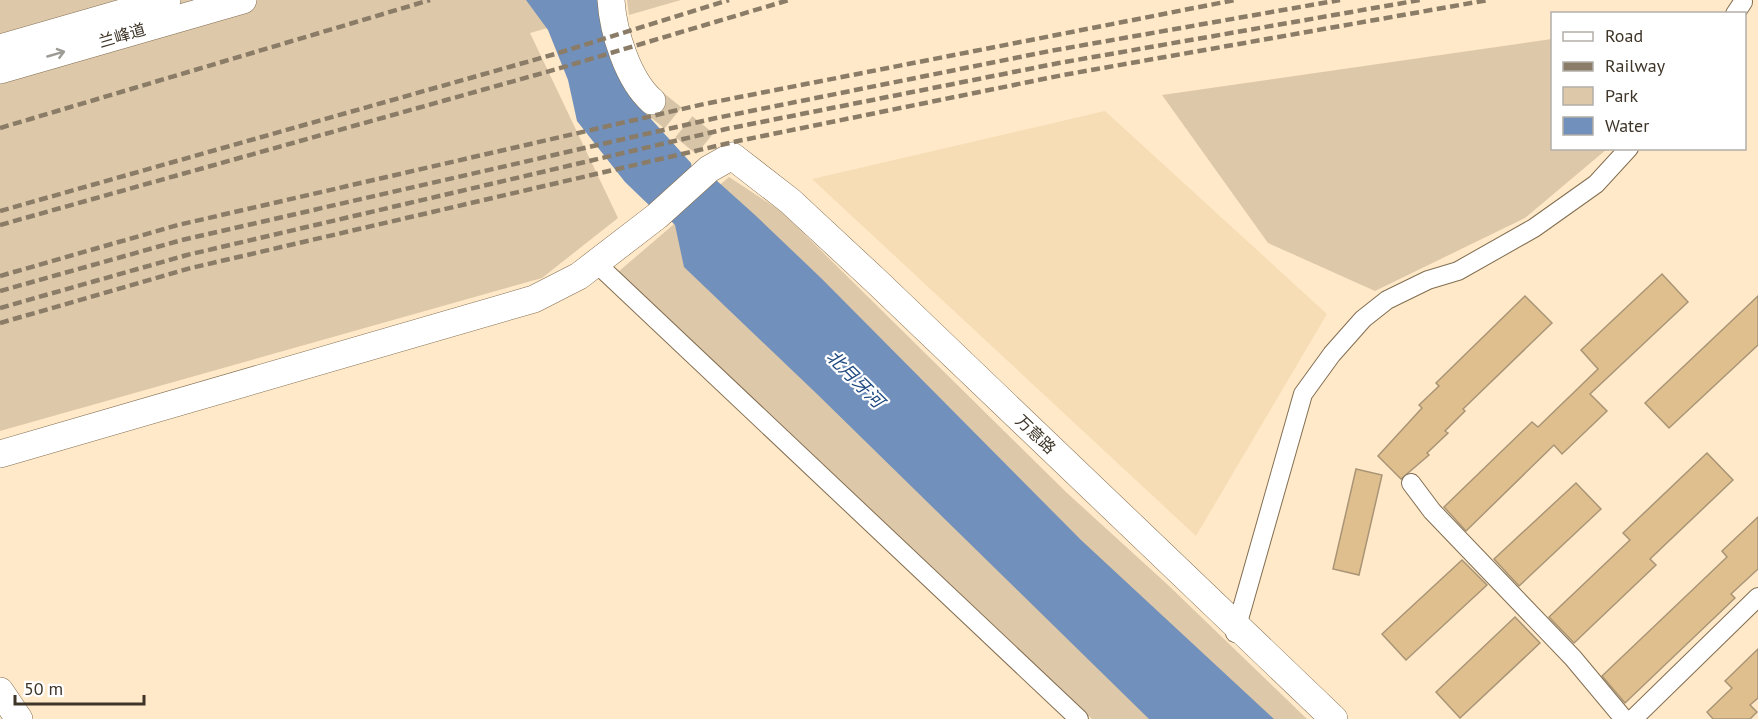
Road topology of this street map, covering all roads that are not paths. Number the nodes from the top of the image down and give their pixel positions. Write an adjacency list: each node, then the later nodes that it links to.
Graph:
1 (167, 0): 4 (street, 兰峰道)
2 (243, 0): 6 (street, 兰峰道, one-way to 2)
3 (616, 7): 5 (street)
4 (0, 48)
5 (634, 61)
6 (0, 70)
7 (1627, 150): 12 (street)
8 (595, 262): 9 (street); 12 (street, 万意路); 15 (street)
9 (0, 454)
10 (1411, 483): 18 (street)
11 (1758, 597): 19 (street)
12 (1235, 631): 16 (street, 万意路); 17 (street, 万意路)
13 (0, 691): 14 (street)
14 (19, 719)
15 (1079, 719)
16 (1314, 719)
17 (1334, 719)
18 (1624, 719)
19 (1633, 719)

